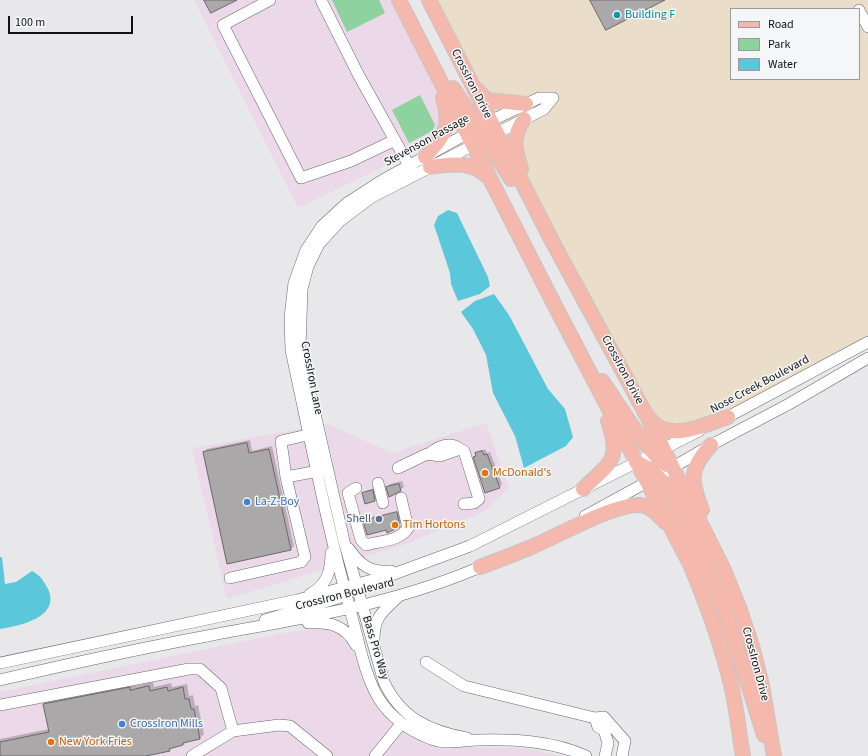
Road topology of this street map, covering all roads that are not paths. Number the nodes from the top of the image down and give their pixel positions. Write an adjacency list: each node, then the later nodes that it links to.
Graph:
1 (270, 0): 12 (street)
2 (321, 0): 12 (street)
3 (429, 0): 8 (main road, CrossIron Drive)
4 (402, 6): 7 (main road, CrossIron Drive); 11 (main road)
5 (860, 11): 6 (street)
6 (868, 27)
7 (434, 69): 11 (main road, CrossIron Drive); 13 (main road)
8 (472, 84): 9 (main road); 11 (main road, CrossIron Drive)
9 (526, 104): 10 (street, Stevenson Passage); 11 (street, Stevenson Passage)
10 (524, 120): 11 (street, Stevenson Passage); 17 (main road)
11 (482, 133): 13 (street, Stevenson Passage); 15 (main road, CrossIron Drive); 17 (main road, CrossIron Drive); 18 (main road)
12 (395, 140): 14 (street)
13 (428, 162): 14 (street, Stevenson Passage); 15 (main road)
14 (411, 170): 16 (street, Stevenson Passage)
15 (490, 180): 19 (main road, CrossIron Drive)
16 (384, 185): 25 (street, CrossIron Lane)
17 (529, 197): 18 (main road, CrossIron Drive)
18 (546, 230): 23 (main road, CrossIron Drive)
19 (567, 329): 22 (main road, CrossIron Drive); 27 (main road)
20 (868, 342): 24 (street, Nose Creek Boulevard)
21 (868, 358): 26 (street)
22 (591, 374): 28 (main road, CrossIron Drive); 36 (main road)
23 (644, 411): 24 (main road); 27 (main road, CrossIron Drive)
24 (728, 417): 27 (street, Nose Creek Boulevard)
25 (314, 434): 31 (street, CrossIron Lane); 32 (street)
26 (711, 445): 30 (street); 59 (main road)
27 (658, 451): 28 (street, CrossIron Boulevard); 30 (main road)
28 (636, 462): 33 (main road); 36 (street, CrossIron Boulevard)
29 (398, 468): 39 (street)
30 (673, 468): 33 (street, CrossIron Boulevard); 59 (main road, CrossIron Drive)
31 (322, 470): 32 (street); 40 (street, CrossIron Lane); 41 (street, CrossIron Lane)
32 (286, 477): 45 (street)
33 (653, 479): 42 (main road); 43 (street, CrossIron Boulevard); 65 (main road)
34 (378, 482): 38 (street)
35 (356, 488): 37 (street)
36 (583, 489): 44 (street, CrossIron Boulevard)
37 (401, 498)
38 (383, 503)
39 (464, 504)
40 (332, 541): 47 (street, CrossIron Lane); 49 (street)
41 (344, 541): 44 (street); 46 (street, CrossIron Lane)
42 (681, 544): 43 (main road); 72 (main road)
43 (480, 567): 48 (street, CrossIron Boulevard)
44 (410, 568): 46 (street, CrossIron Boulevard)
45 (230, 578)
46 (356, 585): 47 (street); 50 (street, Bass Pro Way)
47 (345, 592): 49 (street, CrossIron Boulevard); 51 (street, Bass Pro Way); 53 (street)
48 (401, 595): 50 (street, CrossIron Boulevard); 54 (street)
49 (300, 599): 56 (street, CrossIron Boulevard)
50 (362, 605): 51 (street, CrossIron Boulevard); 54 (street, Bass Pro Way)
51 (350, 608): 52 (street, CrossIron Boulevard); 55 (street, Bass Pro Way)
52 (277, 624): 53 (street, CrossIron Boulevard); 55 (street)
53 (240, 630): 58 (street, CrossIron Boulevard)
54 (374, 651): 64 (street, Bass Pro Way)
55 (363, 656): 62 (street, Bass Pro Way)
56 (0, 662)
57 (426, 662): 61 (street)
58 (0, 680)
59 (762, 684): 65 (main road, CrossIron Drive)
60 (0, 705): 63 (street)
61 (595, 718): 70 (street); 71 (street)
62 (401, 724): 64 (street, Bass Pro Way); 68 (street)
63 (233, 731): 66 (street); 67 (street)
64 (476, 740): 69 (street, Bass Pro Way)
65 (773, 754)
66 (192, 756)
67 (327, 756)
68 (374, 756)
69 (586, 756)
70 (605, 756)
71 (622, 756)
72 (743, 756)

